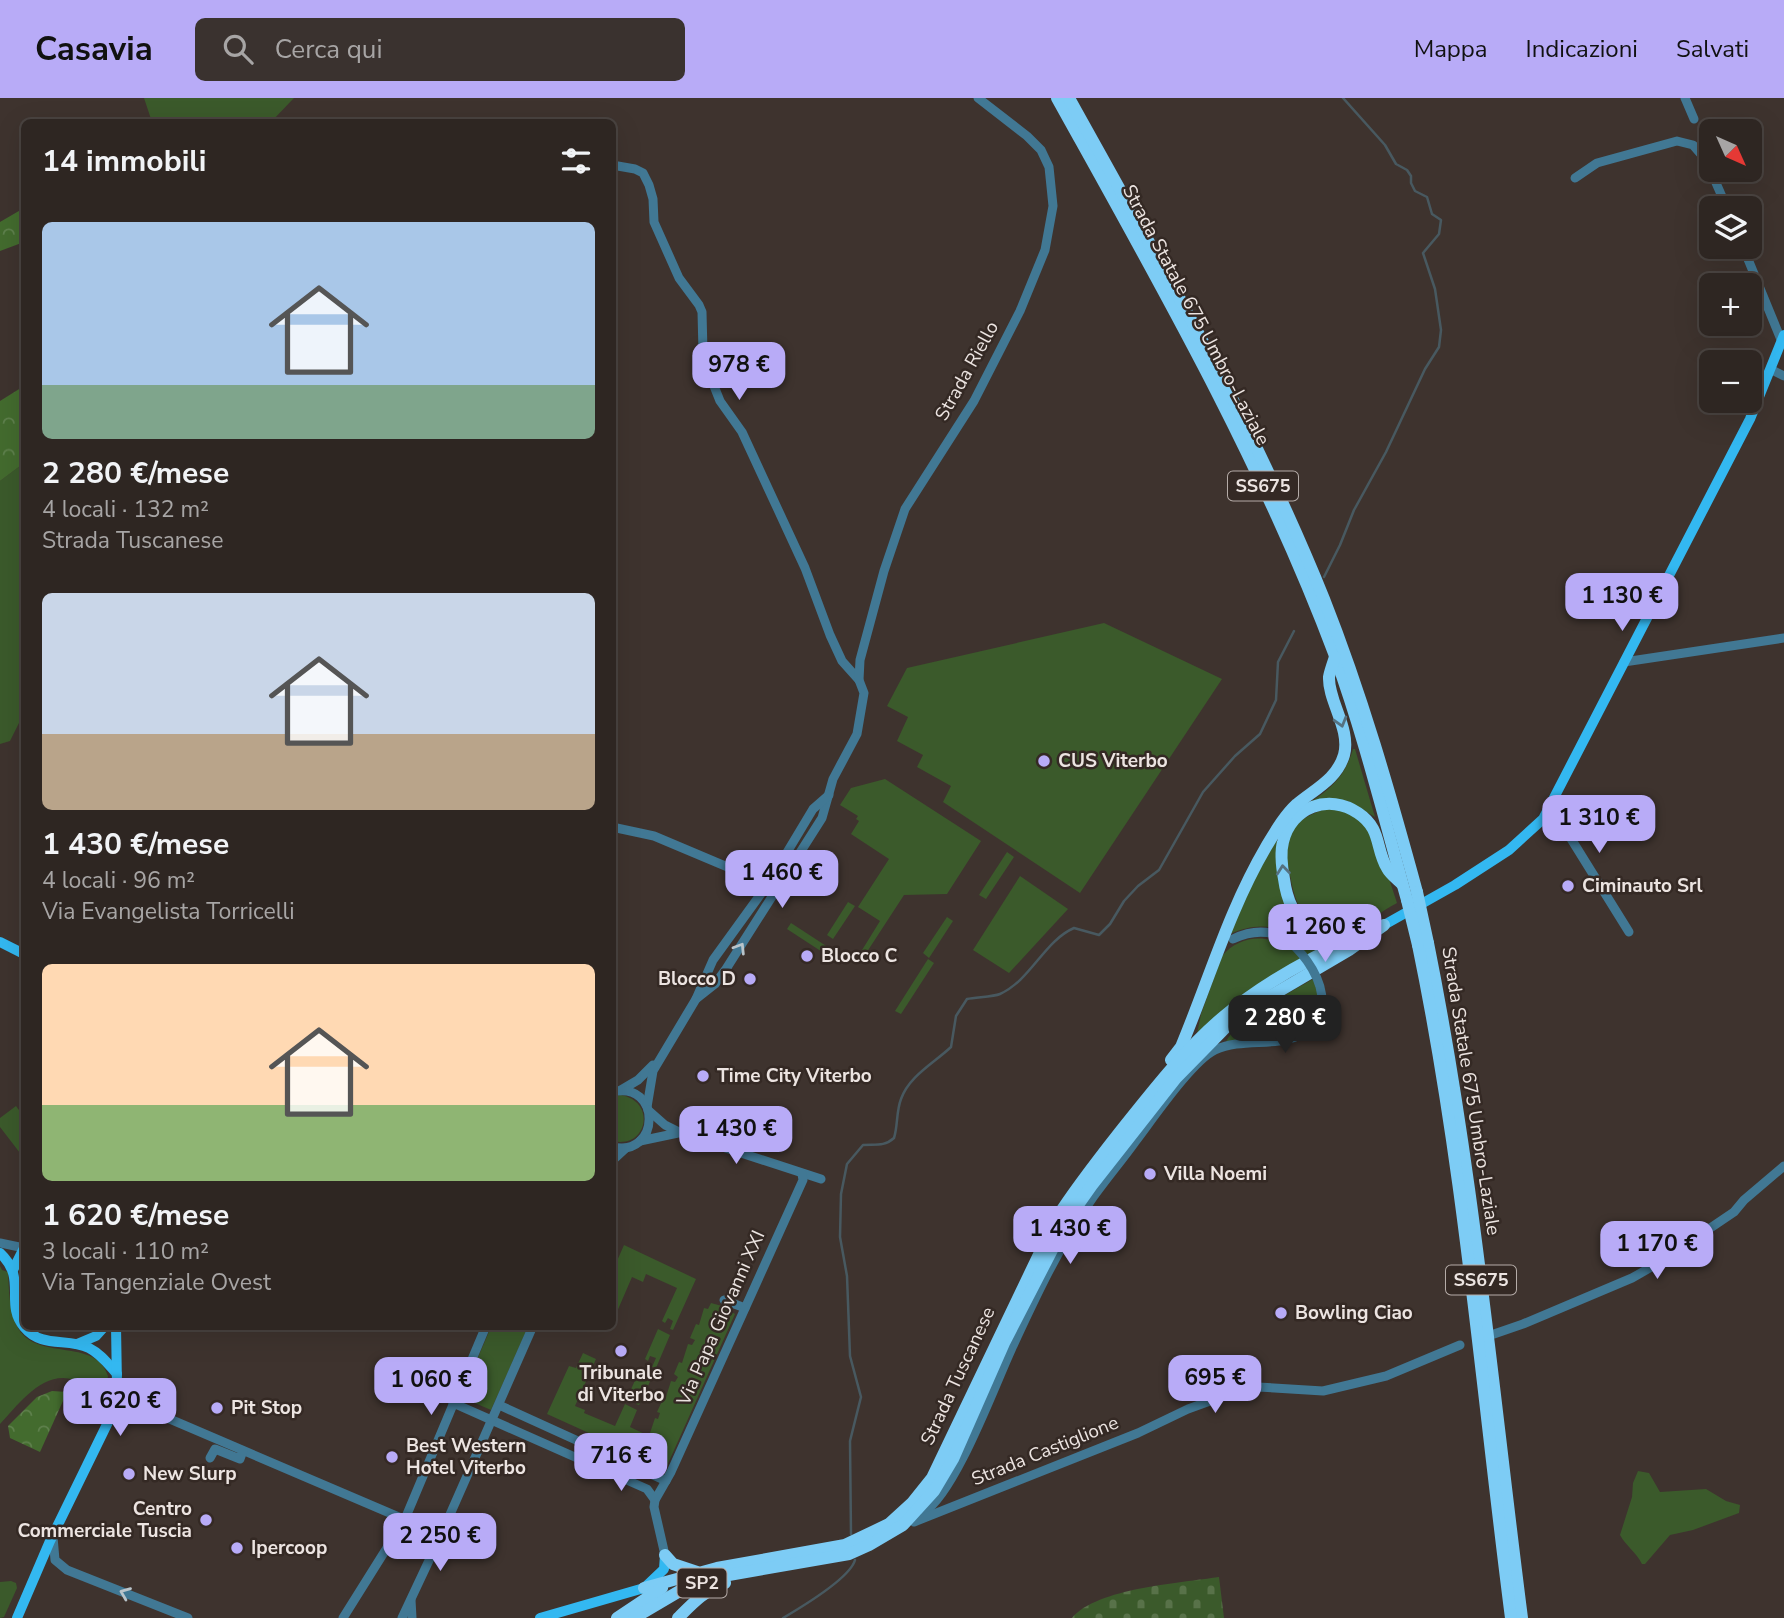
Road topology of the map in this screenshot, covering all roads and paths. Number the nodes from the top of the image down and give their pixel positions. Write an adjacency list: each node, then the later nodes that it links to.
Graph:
1 (978, 98): 16 (street, Strada Riello)
2 (1057, 98): 14 (highway, Strada Statale 675 Umbro-Laziale / SS675)
3 (1069, 98): 22 (highway, Strada Statale 675 Umbro-Laziale / SS675)
4 (1685, 98): 5 (street)
5 (1693, 119)
6 (616, 166): 16 (street)
7 (1575, 178): 8 (street)
8 (1722, 196)
9 (1748, 259): 10 (street)
10 (1783, 339): 11 (main road, Strada Tuscanese / SP2)
11 (1772, 370): 12 (street); 15 (main road, Strada Tuscanese / SP2)
12 (1784, 376)
13 (1784, 638): 15 (street)
14 (1335, 657): 21 (highway, Strada Statale 675 Umbro-Laziale / SS675); 29 (highway, one-way to 29)
15 (1624, 662): 18 (main road, Strada Tuscanese / SP2)
16 (860, 681): 17 (street, Strada Riello)
17 (830, 794): 20 (street); 30 (street, Strada Riello, one-way to 17)
18 (1543, 819): 23 (main road, Strada Tuscanese / SP2); 24 (street)
19 (616, 828): 20 (street)
20 (768, 884): 30 (street)
21 (1404, 886): 22 (highway, Strada Statale 675 Umbro-Laziale / SS675); 23 (highway, one-way to 21)
22 (1412, 896): 27 (highway, Strada Statale 675 Umbro-Laziale / SS675, bridge)
23 (1384, 925): 31 (highway, Strada Tuscanese / SP2); 34 (highway, Strada Tuscanese / SP2)
24 (1629, 932)
25 (1233, 939): 29 (highway); 33 (street, bridge)
26 (0, 942): 28 (main road)
27 (1423, 944): 97 (highway, Strada Statale 675 Umbro-Laziale / SS675); 98 (highway, Strada Statale 675 Umbro-Laziale / SS675)
28 (21, 952)
29 (1217, 952): 34 (highway)
30 (696, 999): 32 (street)
31 (1241, 1015): 33 (highway); 79 (highway, Strada Tuscanese / SP2)
32 (661, 1056): 35 (street); 37 (street)
33 (1203, 1057): 74 (street, Strada Tuscanese)
34 (1155, 1088): 84 (highway, Strada Tuscanese / SP2)
35 (616, 1090)
36 (616, 1091): 37 (street)
37 (648, 1108): 38 (street); 39 (street)
38 (683, 1134): 39 (street); 44 (street)
39 (639, 1142): 41 (street)
40 (616, 1147): 41 (street)
41 (626, 1148): 42 (street)
42 (616, 1157)
43 (1784, 1166): 59 (street)
44 (802, 1174): 45 (street); 52 (street, Via Papa Giovanni XXI)
45 (821, 1179)
46 (0, 1243): 47 (street)
47 (21, 1247)
48 (0, 1253): 49 (main road)
49 (21, 1270)
50 (21, 1274): 53 (main road)
51 (724, 1300): 52 (street)
52 (745, 1308): 73 (street, Via Papa Giovanni XXI)
53 (21, 1323)
54 (27, 1330): 60 (main road)
55 (101, 1330): 60 (main road)
56 (116, 1330): 62 (main road)
57 (484, 1330): 64 (street)
58 (531, 1330): 65 (street)
59 (1494, 1334)
60 (77, 1344): 62 (main road)
61 (1460, 1345): 76 (street, Strada Castiglione)
62 (117, 1374): 63 (main road)
63 (116, 1396): 69 (street); 81 (main road)
64 (453, 1403): 66 (street); 78 (street)
65 (499, 1405): 66 (street); 67 (street)
66 (492, 1419): 68 (street); 80 (street)
67 (532, 1420): 68 (street); 70 (street)
68 (526, 1434): 72 (street)
69 (243, 1451): 71 (street); 78 (street)
70 (613, 1456): 72 (street); 73 (street)
71 (210, 1458)
72 (607, 1470): 75 (street)
73 (666, 1481): 75 (street, Via Papa Giovanni XXI)
74 (949, 1482): 76 (street, Strada Castiglione); 77 (street, Strada Tuscanese)
75 (655, 1500): 82 (street)
76 (962, 1504): 79 (street, Strada Castiglione)
77 (924, 1512)
78 (405, 1519): 80 (street); 90 (street)
79 (909, 1524): 83 (highway, Strada Tuscanese / SP2)
80 (441, 1535): 87 (street)
81 (53, 1536): 88 (main road); 89 (street, one-way to 81)
82 (665, 1555): 84 (highway); 86 (main road)
83 (777, 1567): 95 (highway, SP2); 96 (highway)
84 (697, 1573): 85 (highway, Strada Tuscanese / SP2)
85 (684, 1576): 86 (highway, SP2); 94 (highway, SP2)
86 (644, 1588): 93 (main road, SP2)
87 (411, 1598): 91 (street); 92 (street)
88 (16, 1615)
89 (188, 1618)
90 (343, 1618)
91 (401, 1618)
92 (412, 1618)
93 (540, 1618)
94 (617, 1618)
95 (634, 1618)
96 (678, 1618)
97 (1511, 1618)
98 (1522, 1618)

